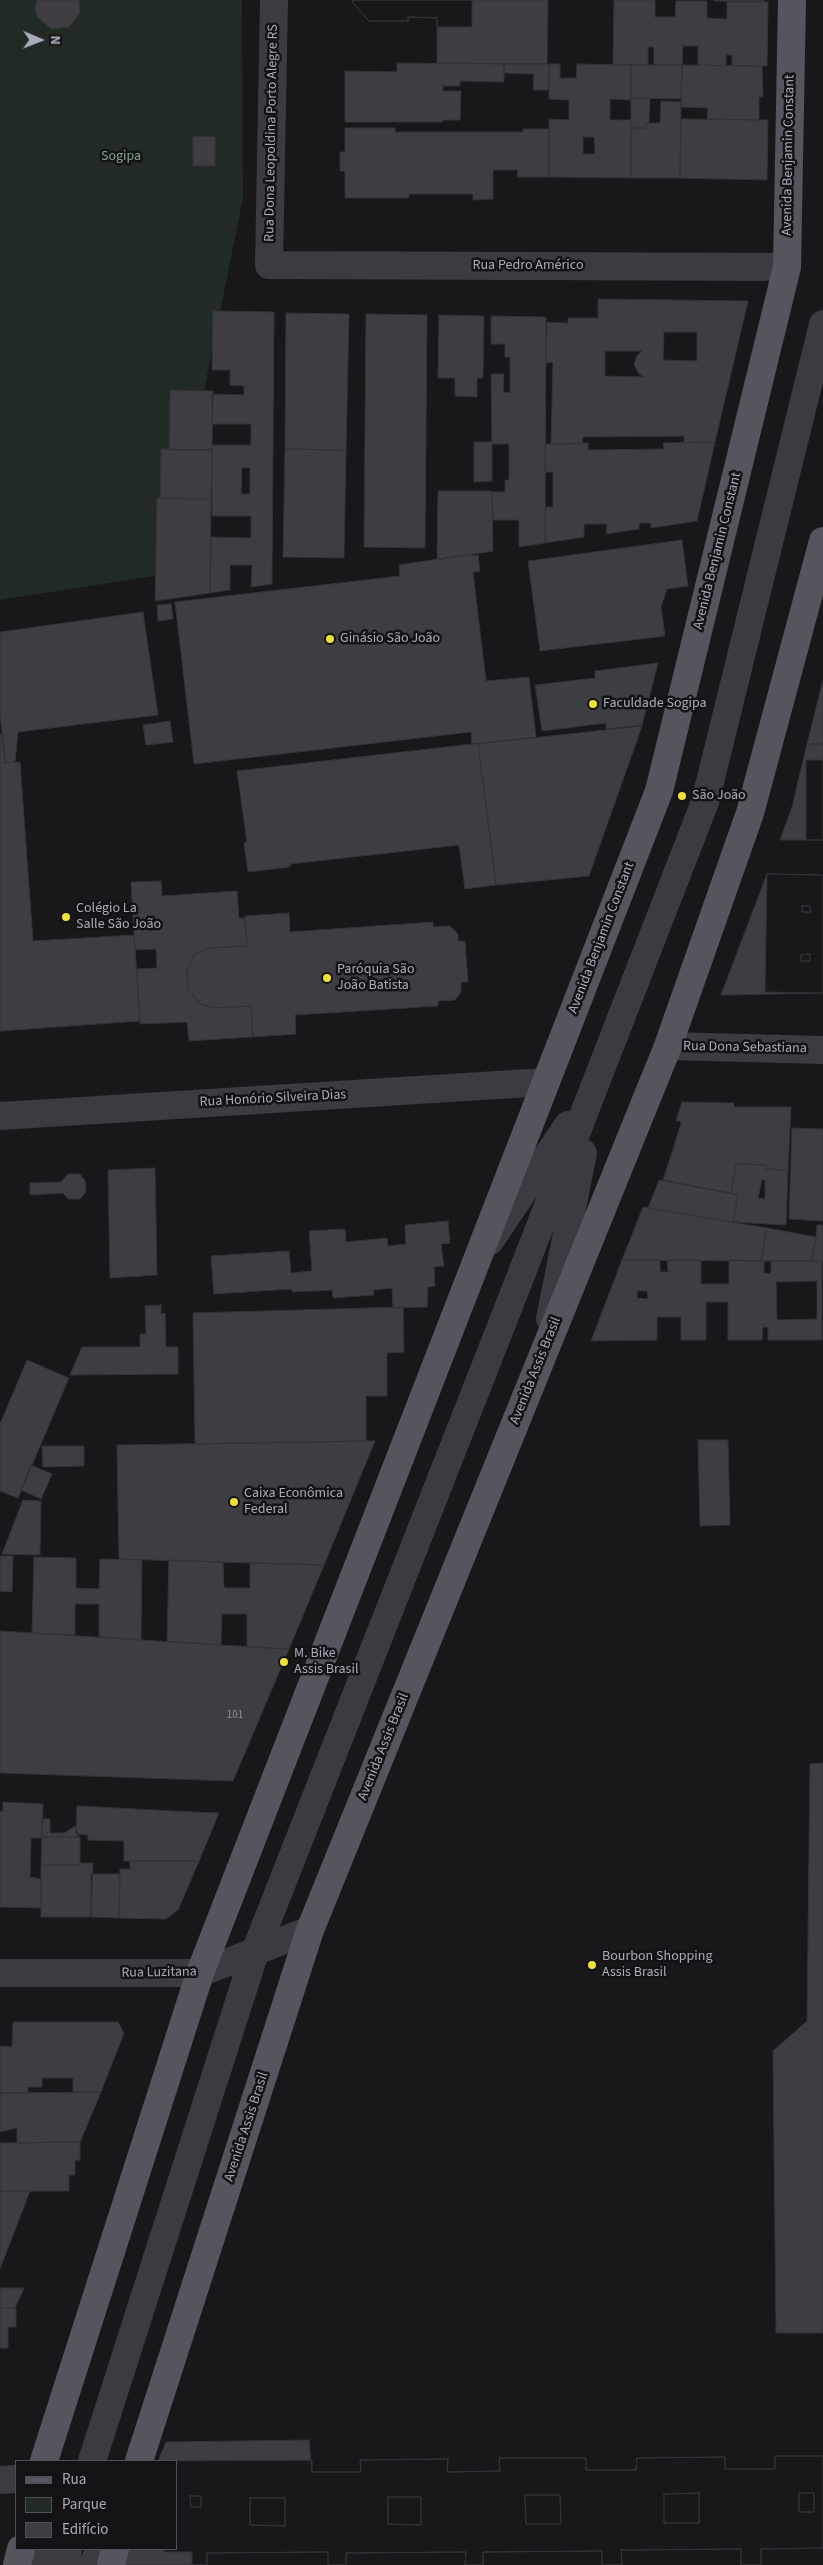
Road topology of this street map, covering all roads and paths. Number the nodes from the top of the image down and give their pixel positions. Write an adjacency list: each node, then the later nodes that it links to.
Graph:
1 (274, 0): 3 (street, Rua Dona Leopoldina Porto Alegre RS)
2 (792, 0): 4 (main road, Avenida Benjamin Constant)
3 (270, 265): 4 (street, Rua Pedro Américo)
4 (787, 268): 10 (main road, Avenida Benjamin Constant)
5 (823, 324): 11 (street)
6 (823, 541): 7 (main road)
7 (818, 578): 8 (main road)
8 (668, 1046): 9 (street, Rua Dona Sebastiana); 14 (main road, Avenida Assis Brasil)
9 (823, 1050)
10 (545, 1082): 12 (street, Rua Honório Silveira Dias); 13 (main road)
11 (597, 1082): 13 (street); 14 (street); 16 (street)
12 (0, 1116)
13 (475, 1263): 18 (main road)
14 (544, 1350): 15 (main road, Avenida Assis Brasil)
15 (310, 1930): 16 (street, Rua Luzitana); 21 (main road, Avenida Assis Brasil)
16 (255, 1952): 18 (street, Rua Luzitana); 20 (street)
17 (0, 1973): 18 (street, Rua Luzitana)
18 (200, 1973): 19 (main road)
19 (44, 2460)
20 (92, 2460)
21 (140, 2460)
22 (15, 2479): 23 (street)
23 (0, 2480)
24 (21, 2550): 29 (main road)
25 (40, 2550): 30 (street)
26 (68, 2550): 31 (street)
27 (100, 2550): 32 (street)
28 (115, 2550): 33 (main road)
29 (17, 2565)
30 (41, 2565)
31 (64, 2565)
32 (92, 2565)
33 (111, 2565)

